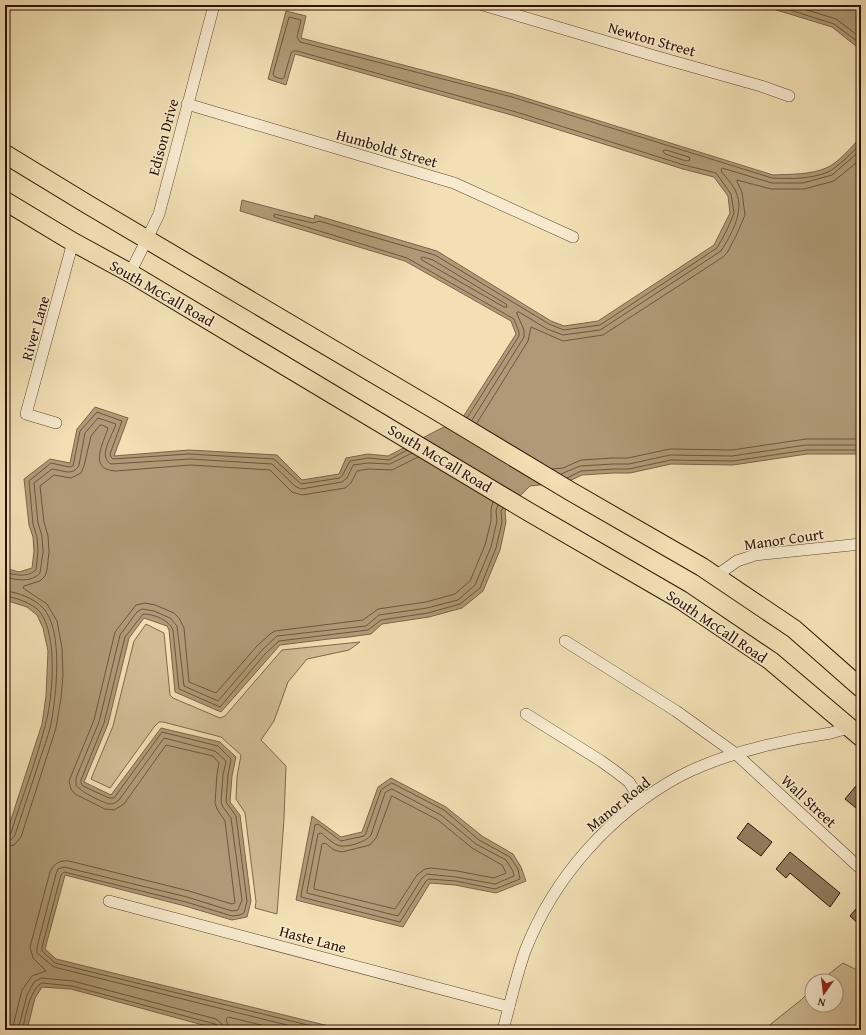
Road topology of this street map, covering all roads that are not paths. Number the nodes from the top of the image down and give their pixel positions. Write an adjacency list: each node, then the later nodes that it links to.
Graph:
1 (214, 5): 4 (street, Edison Drive)
2 (483, 5): 3 (street, Newton Street)
3 (789, 96)
4 (187, 104): 7 (street, Humboldt Street); 8 (street, Edison Drive)
5 (5, 154): 8 (main road)
6 (5, 201): 9 (main road, South McCall Road)
7 (572, 237)
8 (148, 239): 10 (street, Edison Drive); 13 (main road)
9 (74, 242): 10 (main road, South McCall Road); 11 (street, River Lane)
10 (130, 273): 17 (main road, South McCall Road)
11 (56, 423)
12 (861, 544): 13 (street, Manor Court)
13 (716, 576): 15 (main road)
14 (565, 641): 18 (street, Wall Street)
15 (861, 688)
16 (526, 714): 19 (street)
17 (858, 732): 18 (street, Manor Road)
18 (736, 754): 19 (street, Manor Road); 20 (street, Wall Street)
19 (641, 801): 22 (street, Manor Road)
20 (861, 869)
21 (109, 901): 22 (street, Haste Lane)
22 (509, 1007): 23 (street, Manor Road)
23 (503, 1030)

